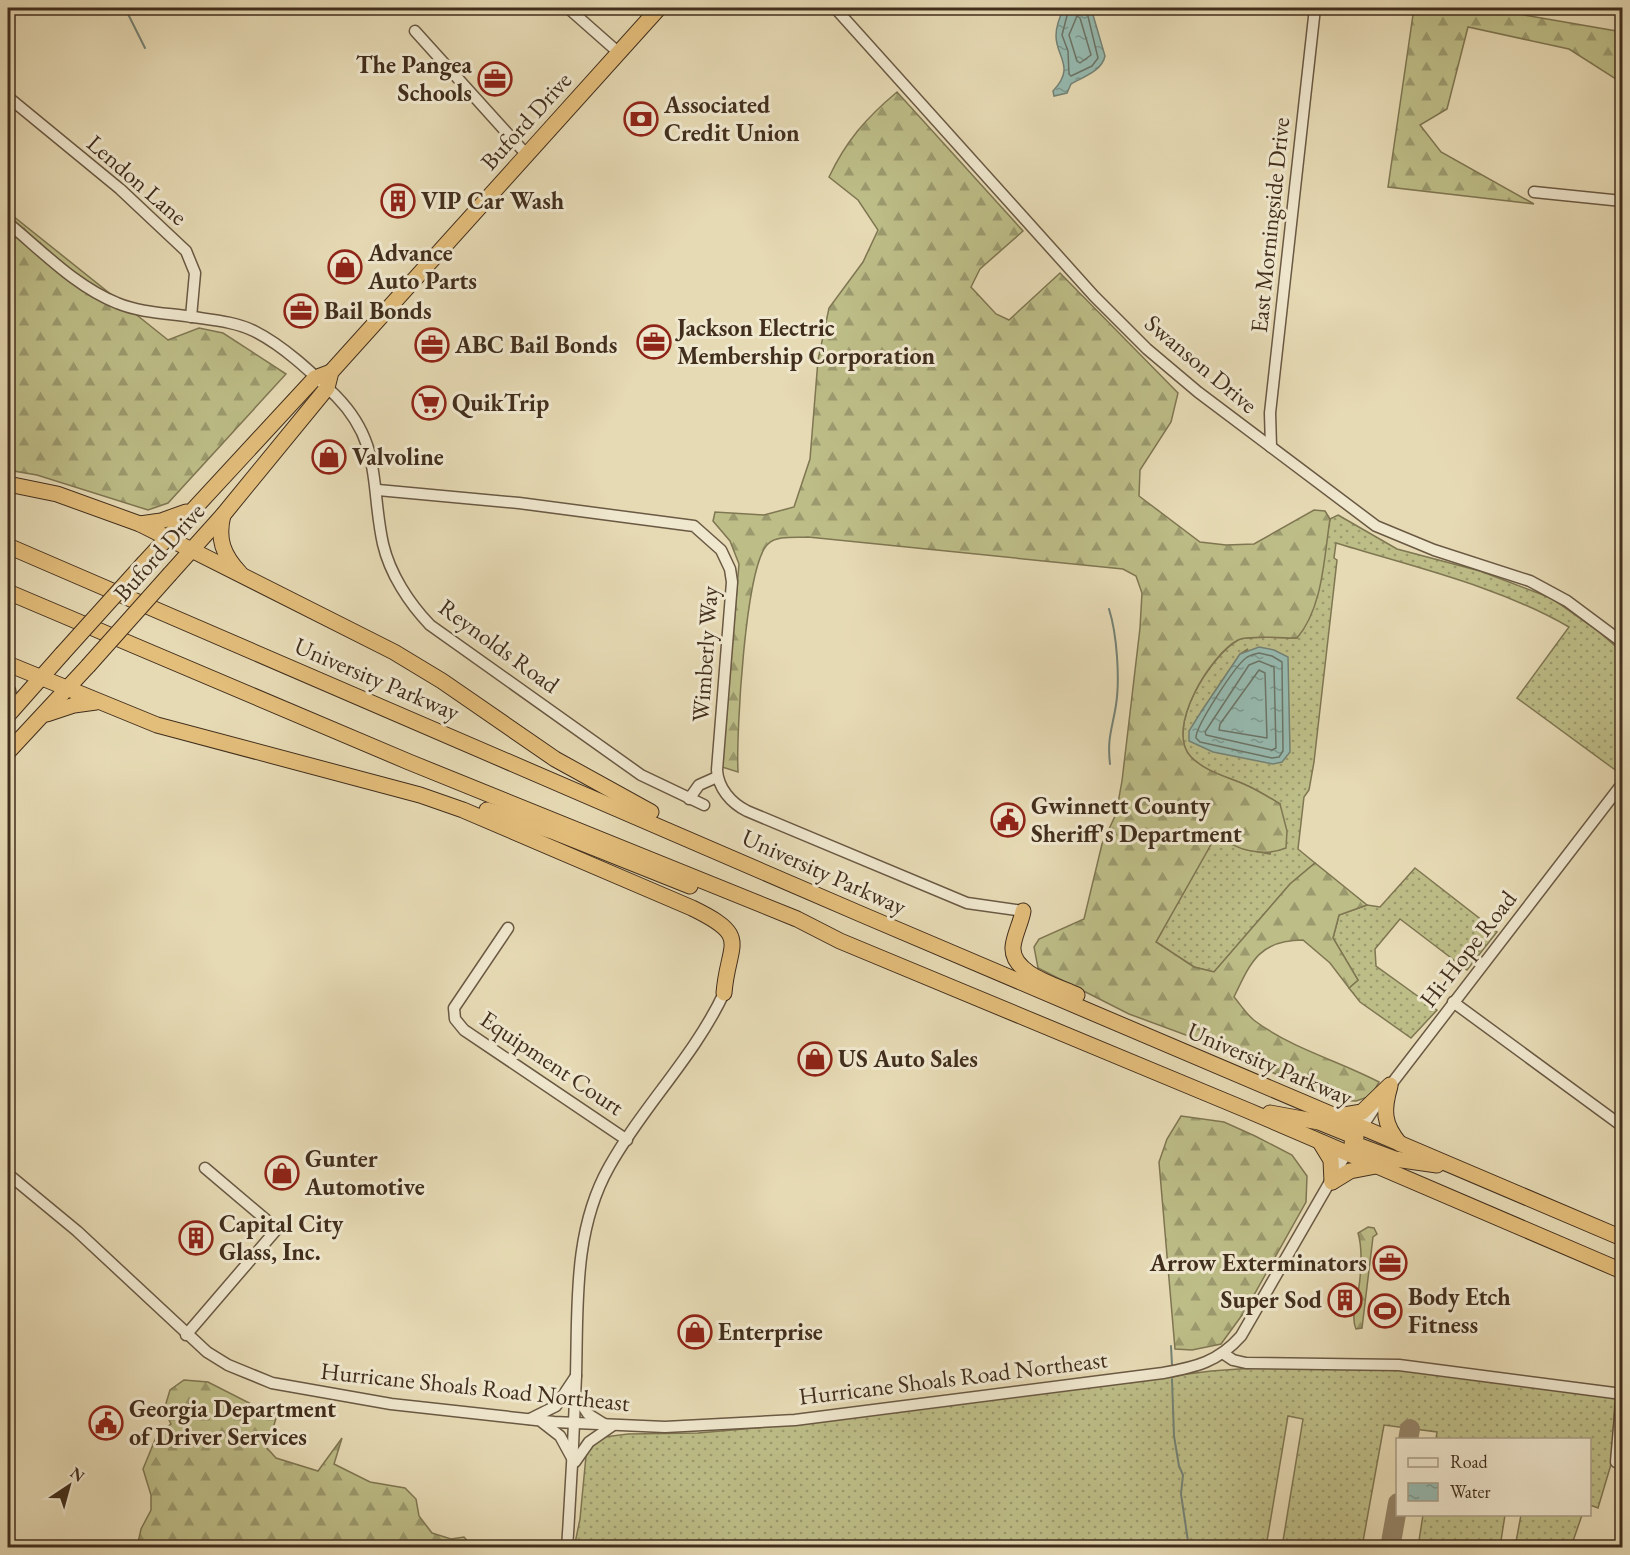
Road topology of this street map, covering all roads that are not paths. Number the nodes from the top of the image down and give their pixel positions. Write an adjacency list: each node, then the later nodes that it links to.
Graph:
1 (568, 8): 6 (street)
2 (659, 8): 6 (highway, Buford Drive)
3 (834, 8): 14 (street, Swanson Drive)
4 (1315, 8): 14 (street, East Morningside Drive)
5 (415, 31): 8 (street)
6 (619, 53): 8 (highway, Buford Drive)
7 (8, 97): 12 (street, Lendon Lane)
8 (527, 155): 13 (highway, Buford Drive)
9 (1534, 192): 10 (street)
10 (1623, 201)
11 (8, 223): 12 (street, Reynolds Road)
12 (190, 317): 13 (street, Reynolds Road)
13 (321, 383): 16 (street, Reynolds Road); 17 (highway, Buford Drive); 18 (highway, Buford Drive)
14 (1271, 447): 25 (street, Swanson Drive)
15 (8, 484): 19 (highway)
16 (378, 490): 35 (street, Wimberly Way); 38 (street, Reynolds Road)
17 (191, 510): 19 (highway); 20 (highway, Buford Drive)
18 (223, 515): 22 (highway, Buford Drive); 23 (highway)
19 (140, 524): 20 (highway)
20 (165, 538): 22 (highway); 27 (highway, Buford Drive, bridge)
21 (8, 546): 40 (highway, University Parkway)
22 (191, 551): 23 (highway); 28 (highway, Buford Drive, bridge)
23 (244, 578): 40 (highway)
24 (8, 592): 43 (highway, University Parkway)
25 (1623, 642)
26 (8, 664): 27 (highway)
27 (40, 678): 28 (highway); 32 (highway, Buford Drive)
28 (67, 689): 30 (highway); 33 (highway, Buford Drive)
29 (8, 691): 31 (highway)
30 (96, 702): 33 (highway); 37 (highway)
31 (8, 704)
32 (8, 715)
33 (40, 718): 34 (highway, Buford Drive)
34 (8, 752)
35 (717, 777): 38 (street); 41 (street)
36 (1623, 784): 45 (street, Hi-Hope Road)
37 (420, 795): 43 (highway); 44 (highway)
38 (689, 799): 39 (street, Reynolds Road)
39 (704, 805)
40 (763, 870): 46 (highway, University Parkway)
41 (1023, 911): 46 (highway)
42 (507, 928): 51 (street, Equipment Court)
43 (840, 941): 48 (highway, University Parkway)
44 (724, 993): 51 (street)
45 (1453, 1002): 47 (street, Hi-Hope Road); 50 (street)
46 (1141, 1033): 49 (highway, University Parkway)
47 (1390, 1085): 49 (highway); 52 (street, Hi-Hope Road); 54 (highway)
48 (1249, 1111): 52 (highway); 53 (highway, University Parkway)
49 (1335, 1116): 52 (highway, University Parkway)
50 (1623, 1126)
51 (627, 1140): 64 (street)
52 (1354, 1140): 53 (highway, University Parkway); 54 (highway, University Parkway); 55 (highway, University Parkway); 57 (highway); 59 (street, Hi-Hope Road)
53 (1320, 1142): 59 (highway)
54 (1400, 1144): 57 (highway, University Parkway)
55 (1376, 1166): 59 (highway); 61 (highway, University Parkway)
56 (206, 1168): 62 (street)
57 (1458, 1168): 60 (highway, University Parkway)
58 (8, 1174): 62 (street, Hurricane Shoals Road Northeast)
59 (1332, 1182): 63 (street, Hi-Hope Road)
60 (1623, 1238)
61 (1623, 1270)
62 (186, 1335): 67 (street, Hurricane Shoals Road Northeast)
63 (1224, 1354): 65 (street); 69 (street, Hurricane Shoals Road Northeast)
64 (576, 1376): 66 (street); 67 (street)
65 (1622, 1394): 70 (street)
66 (575, 1395): 68 (street); 69 (street)
67 (535, 1420): 68 (street, Hurricane Shoals Road Northeast); 71 (street)
68 (574, 1424): 69 (street, Hurricane Shoals Road Northeast); 71 (street)
69 (610, 1426): 71 (street)
70 (1616, 1462)
71 (573, 1463): 72 (street)
72 (567, 1548)

